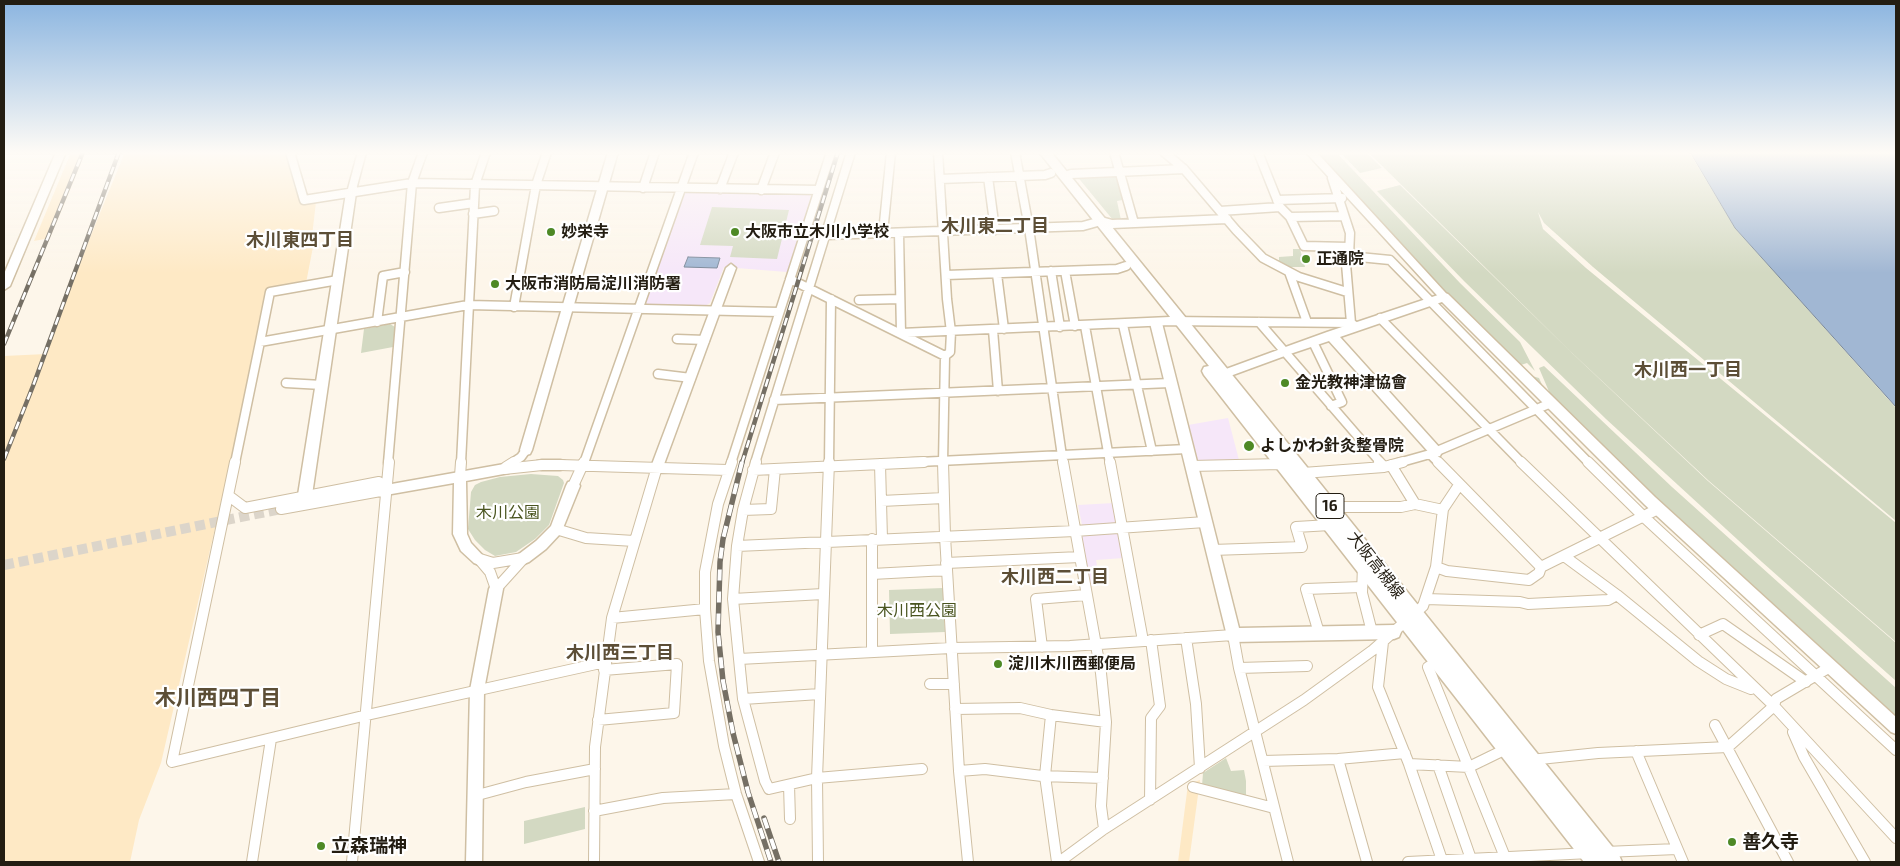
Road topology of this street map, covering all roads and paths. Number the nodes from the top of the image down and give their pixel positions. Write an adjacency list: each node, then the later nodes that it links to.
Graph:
1 (44, 192): 53 (street)
2 (302, 192): 21 (street)
3 (356, 192): 21 (street)
4 (411, 192): 46 (street)
5 (475, 192): 23 (street)
6 (535, 192): 62 (street)
7 (600, 192): 63 (street)
8 (679, 192): 64 (street)
9 (818, 192): 52 (street)
10 (839, 192): 40 (street)
11 (887, 192): 39 (street)
12 (941, 192): 37 (street)
13 (990, 192): 36 (street)
14 (1022, 192): 35 (street)
15 (1072, 192): 33 (main road, 大阪高槻線 / 16)
16 (1125, 192): 34 (street)
17 (1205, 192): 27 (street)
18 (1274, 192): 24 (street)
19 (1337, 192): 22 (street)
20 (1347, 192): 28 (street)
21 (352, 193): 51 (street)
22 (1338, 197): 24 (street); 28 (street); 30 (street)
23 (474, 203): 25 (street); 29 (street)
24 (1279, 204): 27 (street); 31 (street)
25 (439, 208)
26 (494, 210): 29 (street)
27 (1220, 210): 32 (street)
28 (1365, 212): 56 (street)
29 (473, 214): 61 (street)
30 (1344, 216): 31 (street); 41 (street)
31 (1290, 217): 41 (street)
32 (1227, 219): 34 (street); 48 (street)
33 (1097, 223): 34 (street); 35 (street); 42 (main road, 大阪高槻線 / 16); 70 (main road, 大阪高槻線 / 16)
34 (1134, 223)
35 (1029, 228): 36 (street); 47 (street)
36 (995, 230): 37 (street)
37 (943, 231): 38 (street); 50 (street)
38 (899, 232): 39 (street); 58 (street)
39 (883, 233): 40 (street)
40 (827, 235): 54 (street)
41 (1349, 251): 55 (street); 60 (street)
42 (1126, 266): 45 (street); 70 (main road, 大阪高槻線 / 16)
43 (731, 268): 65 (street)
44 (1051, 271): 45 (street); 47 (street); 76 (street)
45 (1065, 271): 75 (street)
46 (405, 272): 67 (street); 69 (street)
47 (1035, 272): 49 (street); 77 (street)
48 (1289, 272): 55 (street); 72 (street)
49 (997, 274): 50 (street); 78 (street)
50 (946, 276): 81 (street)
51 (338, 280): 79 (street); 86 (street)
52 (790, 280): 54 (street); 66 (street)
53 (4, 286)
54 (809, 288): 57 (street); 102 (street)
55 (1347, 292): 74 (street)
56 (1444, 297): 60 (street); 103 (street)
57 (831, 299): 82 (street); 101 (street)
58 (900, 299): 59 (street); 82 (street)
59 (859, 300)
60 (1429, 302): 68 (street); 105 (street)
61 (468, 305): 62 (street); 67 (street); 128 (street)
62 (514, 306): 63 (street)
63 (567, 308): 64 (street); 108 (street)
64 (639, 310): 65 (street); 117 (street)
65 (716, 311): 66 (street); 85 (street)
66 (779, 312): 125 (street)
67 (402, 318): 69 (street); 131 (street)
68 (1380, 318): 74 (street); 106 (street)
69 (378, 322): 79 (street)
70 (1170, 322): 71 (street); 73 (street); 91 (main road, 大阪高槻線 / 16); 94 (street); 115 (main road, 大阪高槻線 / 16)
71 (1259, 322): 72 (street); 88 (street)
72 (1307, 322): 74 (street)
73 (1123, 324): 75 (street); 95 (street)
74 (1354, 325): 83 (street)
75 (1080, 326): 76 (street); 97 (street)
76 (1060, 327): 77 (street)
77 (1043, 328): 78 (street); 98 (street)
78 (1004, 329): 80 (street)
79 (330, 330): 86 (street); 96 (street)
80 (993, 330): 81 (street); 99 (street)
81 (951, 332): 82 (street); 89 (street)
82 (901, 333): 89 (street)
83 (1332, 335): 87 (street); 111 (street)
84 (677, 339): 85 (street)
85 (705, 340): 92 (street)
86 (260, 342): 133 (street)
87 (1313, 342): 88 (street); 104 (street)
88 (1284, 352): 91 (street); 104 (street)
89 (945, 356): 100 (street)
90 (658, 374): 92 (street)
91 (1224, 374): 127 (main road, 大阪高槻線 / 16)
92 (691, 378): 122 (street)
93 (286, 383): 96 (street)
94 (1170, 383): 95 (street); 107 (street)
95 (1138, 384): 97 (street); 109 (street)
96 (322, 385): 132 (street)
97 (1097, 386): 98 (street); 110 (street)
98 (1052, 388): 99 (street); 112 (street)
99 (998, 391): 100 (street)
100 (944, 393): 101 (street); 113 (street)
101 (831, 397): 102 (street); 119 (street)
102 (774, 400): 126 (street)
103 (1551, 403): 105 (street); 139 (street)
104 (1332, 406): 121 (street)
105 (1535, 410): 106 (street); 142 (street)
106 (1488, 430): 111 (street); 149 (street)
107 (1187, 449): 109 (street); 120 (street)
108 (526, 450): 116 (street); 124 (street)
109 (1152, 451): 110 (street)
110 (1109, 453): 112 (street); 145 (street)
111 (1433, 453): 121 (street); 129 (street)
112 (1062, 455): 113 (street); 147 (street)
113 (943, 461): 114 (street); 134 (street)
114 (880, 464): 119 (street); 135 (street)
115 (1281, 464): 120 (street); 127 (street); 144 (main road, 大阪高槻線 / 16)
116 (542, 465): 118 (street); 124 (street)
117 (583, 465): 118 (street); 122 (street); 130 (street)
118 (560, 466): 130 (street)
119 (828, 466): 123 (street); 152 (street)
120 (1191, 466): 143 (street)
121 (1387, 466): 127 (street); 136 (street)
122 (656, 467): 125 (street); 151 (street)
123 (775, 468): 126 (street); 140 (street)
124 (504, 469): 128 (street)
125 (728, 470): 171 (street)
126 (753, 470): 140 (street)
127 (1303, 473): 137 (main road, 大阪高槻線 / 16)
128 (460, 476): 131 (street); 158 (street)
129 (1459, 485): 141 (street); 162 (street)
130 (572, 486): 146 (street)
131 (386, 490): 132 (street); 138 (street); 200 (street)
132 (305, 495): 133 (street)
133 (228, 496): 208 (street)
134 (944, 498): 135 (street); 148 (street)
135 (881, 501): 150 (street)
136 (1415, 504): 137 (street); 141 (street)
137 (1331, 507): 172 (main road, 大阪高槻線 / 16)
138 (281, 509)
139 (1658, 509): 142 (street); 190 (street)
140 (743, 510): 153 (street)
141 (1443, 510): 161 (street)
142 (1644, 517): 149 (street); 191 (street)
143 (1205, 522): 145 (street); 154 (street)
144 (1330, 524): 154 (street); 159 (main road, 大阪高槻線 / 16)
145 (1122, 527): 147 (street); 179 (street)
146 (556, 529): 151 (street); 157 (street)
147 (1075, 531): 148 (street); 156 (street)
148 (945, 536): 150 (street); 160 (street)
149 (1601, 538): 155 (street); 177 (street)
150 (877, 539): 152 (street); 163 (street)
151 (634, 541): 173 (street)
152 (824, 542): 153 (street); 166 (street)
153 (737, 546): 169 (street)
154 (1212, 550): 175 (street)
155 (1564, 556): 162 (street); 168 (street)
156 (1080, 557): 160 (street); 167 (street)
157 (524, 558): 158 (street); 165 (street)
158 (479, 559): 165 (street)
159 (1363, 565): 164 (street); 172 (main road, 大阪高槻線 / 16)
160 (947, 567): 163 (street); 182 (street)
161 (1436, 567): 162 (street); 170 (street)
162 (1541, 567)
163 (872, 574): 183 (street)
164 (1362, 587): 174 (street); 176 (street)
165 (496, 589): 195 (street)
166 (823, 594): 169 (street); 184 (street)
167 (1086, 595): 180 (street); 181 (street)
168 (1617, 595): 170 (street); 194 (street)
169 (733, 599): 185 (street)
170 (1426, 599): 172 (street)
171 (705, 609): 173 (street); 228 (street)
172 (1410, 617): 176 (street); 186 (main road, 大阪高槻線 / 16); 215 (main road, 大阪高槻線 / 16)
173 (612, 618): 187 (street)
174 (1319, 632): 175 (street); 176 (street)
175 (1233, 635): 178 (street); 189 (street)
176 (1383, 635): 207 (street); 214 (street)
177 (1699, 635): 191 (street); 194 (street)
178 (1186, 638): 179 (street); 219 (street)
179 (1147, 641): 180 (street); 230 (street)
180 (1095, 644): 181 (street); 203 (street)
181 (1042, 647): 182 (street)
182 (951, 648): 183 (street); 193 (street)
183 (872, 652): 184 (street)
184 (821, 655): 185 (street); 196 (street)
185 (739, 660): 197 (street)
186 (1438, 662): 210 (main road, 大阪高槻線 / 16); 218 (street)
187 (605, 666): 195 (street); 202 (street); 202 (street)
188 (1308, 666): 189 (street)
189 (1239, 668): 207 (street)
190 (1830, 668): 191 (street); 206 (street)
191 (1810, 679): 198 (street); 211 (street)
192 (930, 684): 193 (street)
193 (954, 684): 199 (street)
194 (1753, 687): 198 (street)
195 (477, 690): 200 (street); 229 (street)
196 (820, 694): 197 (street); 224 (street)
197 (743, 699): 226 (street)
198 (1774, 706): 205 (street); 209 (street)
199 (955, 708): 201 (street); 222 (street)
200 (366, 715): 208 (street); 243 (street)
201 (1051, 715): 203 (street); 223 (street)
202 (598, 720): 220 (street)
203 (1106, 722): 225 (street)
204 (1715, 725): 209 (street)
205 (1790, 725): 235 (street); 255 (street)
206 (1896, 727)
207 (1255, 730): 216 (street); 219 (street)
208 (271, 739): 242 (street)
209 (1728, 747): 212 (street); 254 (street)
210 (1506, 749): 218 (street); 237 (main road, 大阪高槻線 / 16)
211 (1896, 750)
212 (1636, 752): 215 (street); 236 (street)
213 (1338, 759): 214 (street); 216 (street); 251 (street)
214 (1407, 759): 217 (street); 241 (street)
215 (1530, 760): 237 (main road, 大阪高槻線 / 16)
216 (1263, 761): 231 (street)
217 (1438, 765): 218 (street); 238 (street)
218 (1469, 767): 240 (street)
219 (1200, 768): 230 (street)
220 (595, 769): 229 (street); 232 (street)
221 (922, 769): 224 (street)
222 (960, 771): 223 (street); 248 (street)
223 (1045, 776): 225 (street); 249 (street)
224 (817, 778): 226 (street); 247 (street)
225 (1104, 778): 234 (street)
226 (789, 785): 233 (street)
227 (1193, 787): 231 (street)
228 (736, 794): 232 (street); 246 (street)
229 (474, 796): 244 (street)
230 (1150, 800): 234 (street)
231 (1274, 808): 250 (street)
232 (594, 811): 245 (street)
233 (790, 819)
234 (1104, 829): 249 (street)
235 (1896, 838)
236 (1677, 849): 237 (street); 253 (street)
237 (1600, 857): 239 (street)
238 (1471, 859): 240 (street); 241 (street)
239 (1544, 859): 240 (street)
240 (1507, 860)
241 (1438, 861): 252 (street)
242 (252, 862)
243 (352, 862)
244 (474, 862)
245 (594, 862)
246 (759, 862)
247 (818, 862)
248 (968, 862)
249 (1058, 862)
250 (1288, 862)
251 (1367, 862)
252 (1408, 862)
253 (1683, 862)
254 (1788, 862)
255 (1865, 862)

